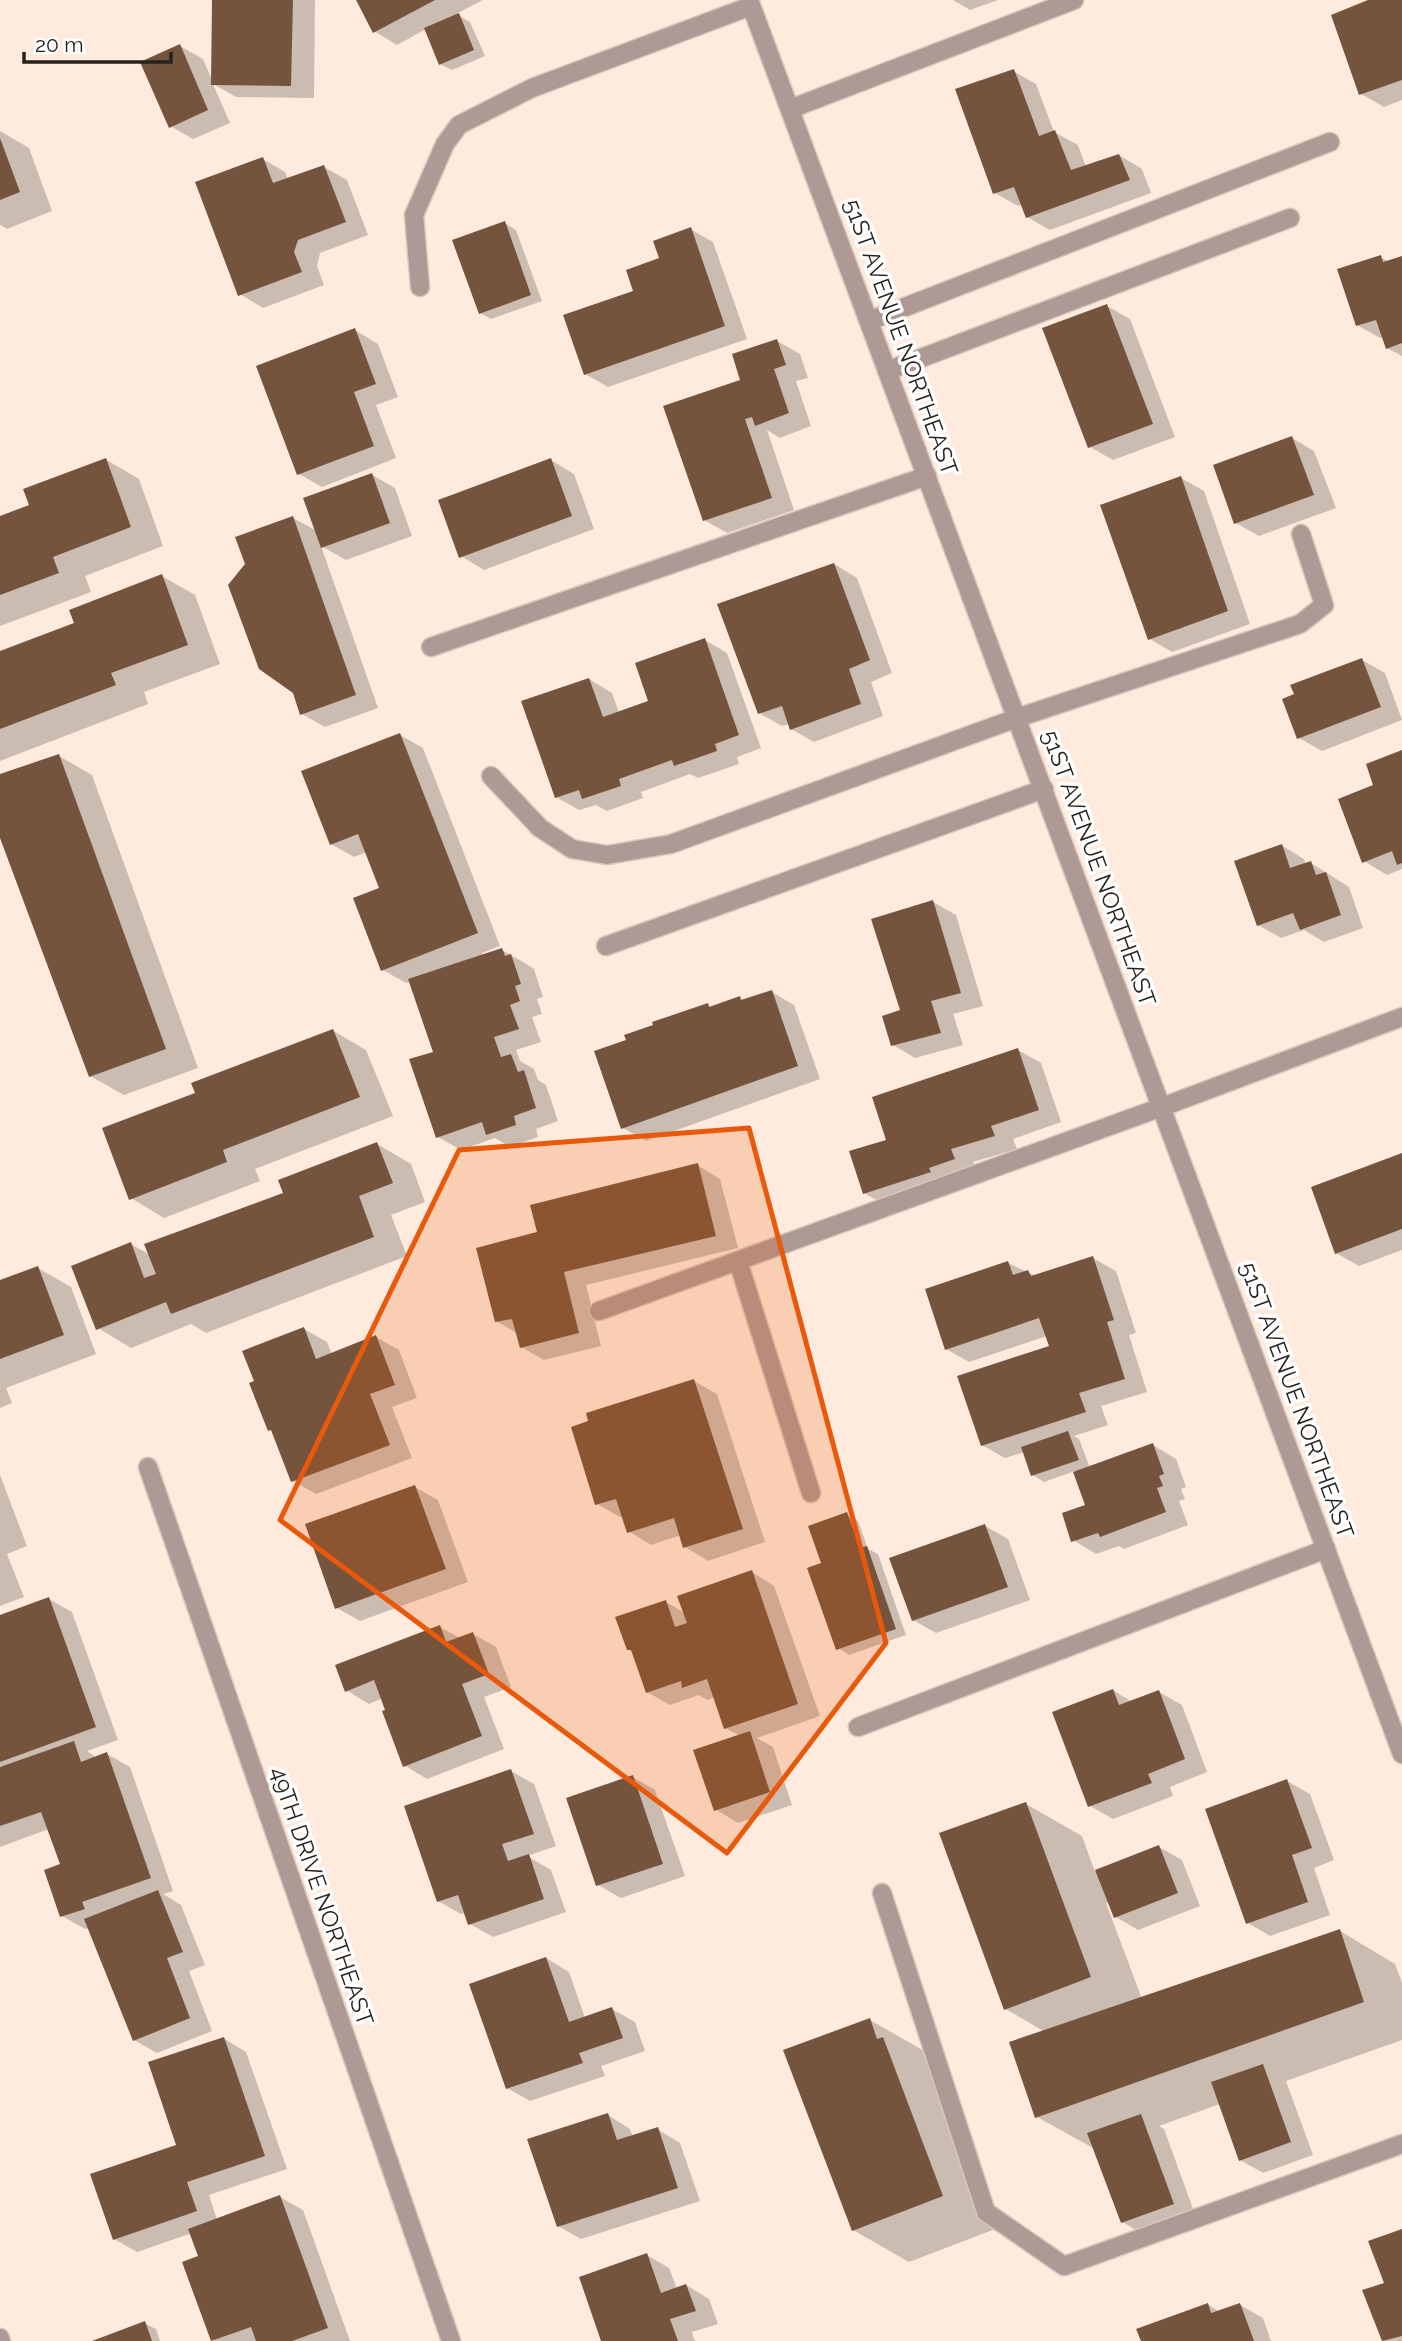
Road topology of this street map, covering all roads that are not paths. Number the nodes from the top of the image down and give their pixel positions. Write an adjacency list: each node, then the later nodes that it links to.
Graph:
1 (1074, 0): 3 (street)
2 (750, 3): 3 (street, 51ST AVENUE NORTHEAST); 6 (street)
3 (790, 109): 7 (street, 51ST AVENUE NORTHEAST)
4 (1330, 142): 7 (street)
5 (1290, 218): 8 (street)
6 (420, 286)
7 (869, 321): 8 (street, 51ST AVENUE NORTHEAST)
8 (887, 371): 9 (street, 51ST AVENUE NORTHEAST)
9 (927, 476): 11 (street); 12 (street, 51ST AVENUE NORTHEAST)
10 (1301, 534): 12 (street)
11 (431, 647)
12 (1017, 718): 13 (street); 14 (street, 51ST AVENUE NORTHEAST)
13 (491, 776)
14 (1044, 789): 15 (street); 17 (street, 51ST AVENUE NORTHEAST)
15 (606, 946)
16 (1402, 1017): 17 (street)
17 (1162, 1107): 18 (street); 22 (street, 51ST AVENUE NORTHEAST)
18 (738, 1261): 19 (street); 21 (street)
19 (599, 1311)
20 (148, 1467): 27 (street, 49TH DRIVE NORTHEAST)
21 (811, 1493)
22 (1326, 1549): 23 (street); 24 (street, 51ST AVENUE NORTHEAST)
23 (858, 1727)
24 (1402, 1754)
25 (883, 1893): 26 (street)
26 (1402, 2144)
27 (451, 2341)

